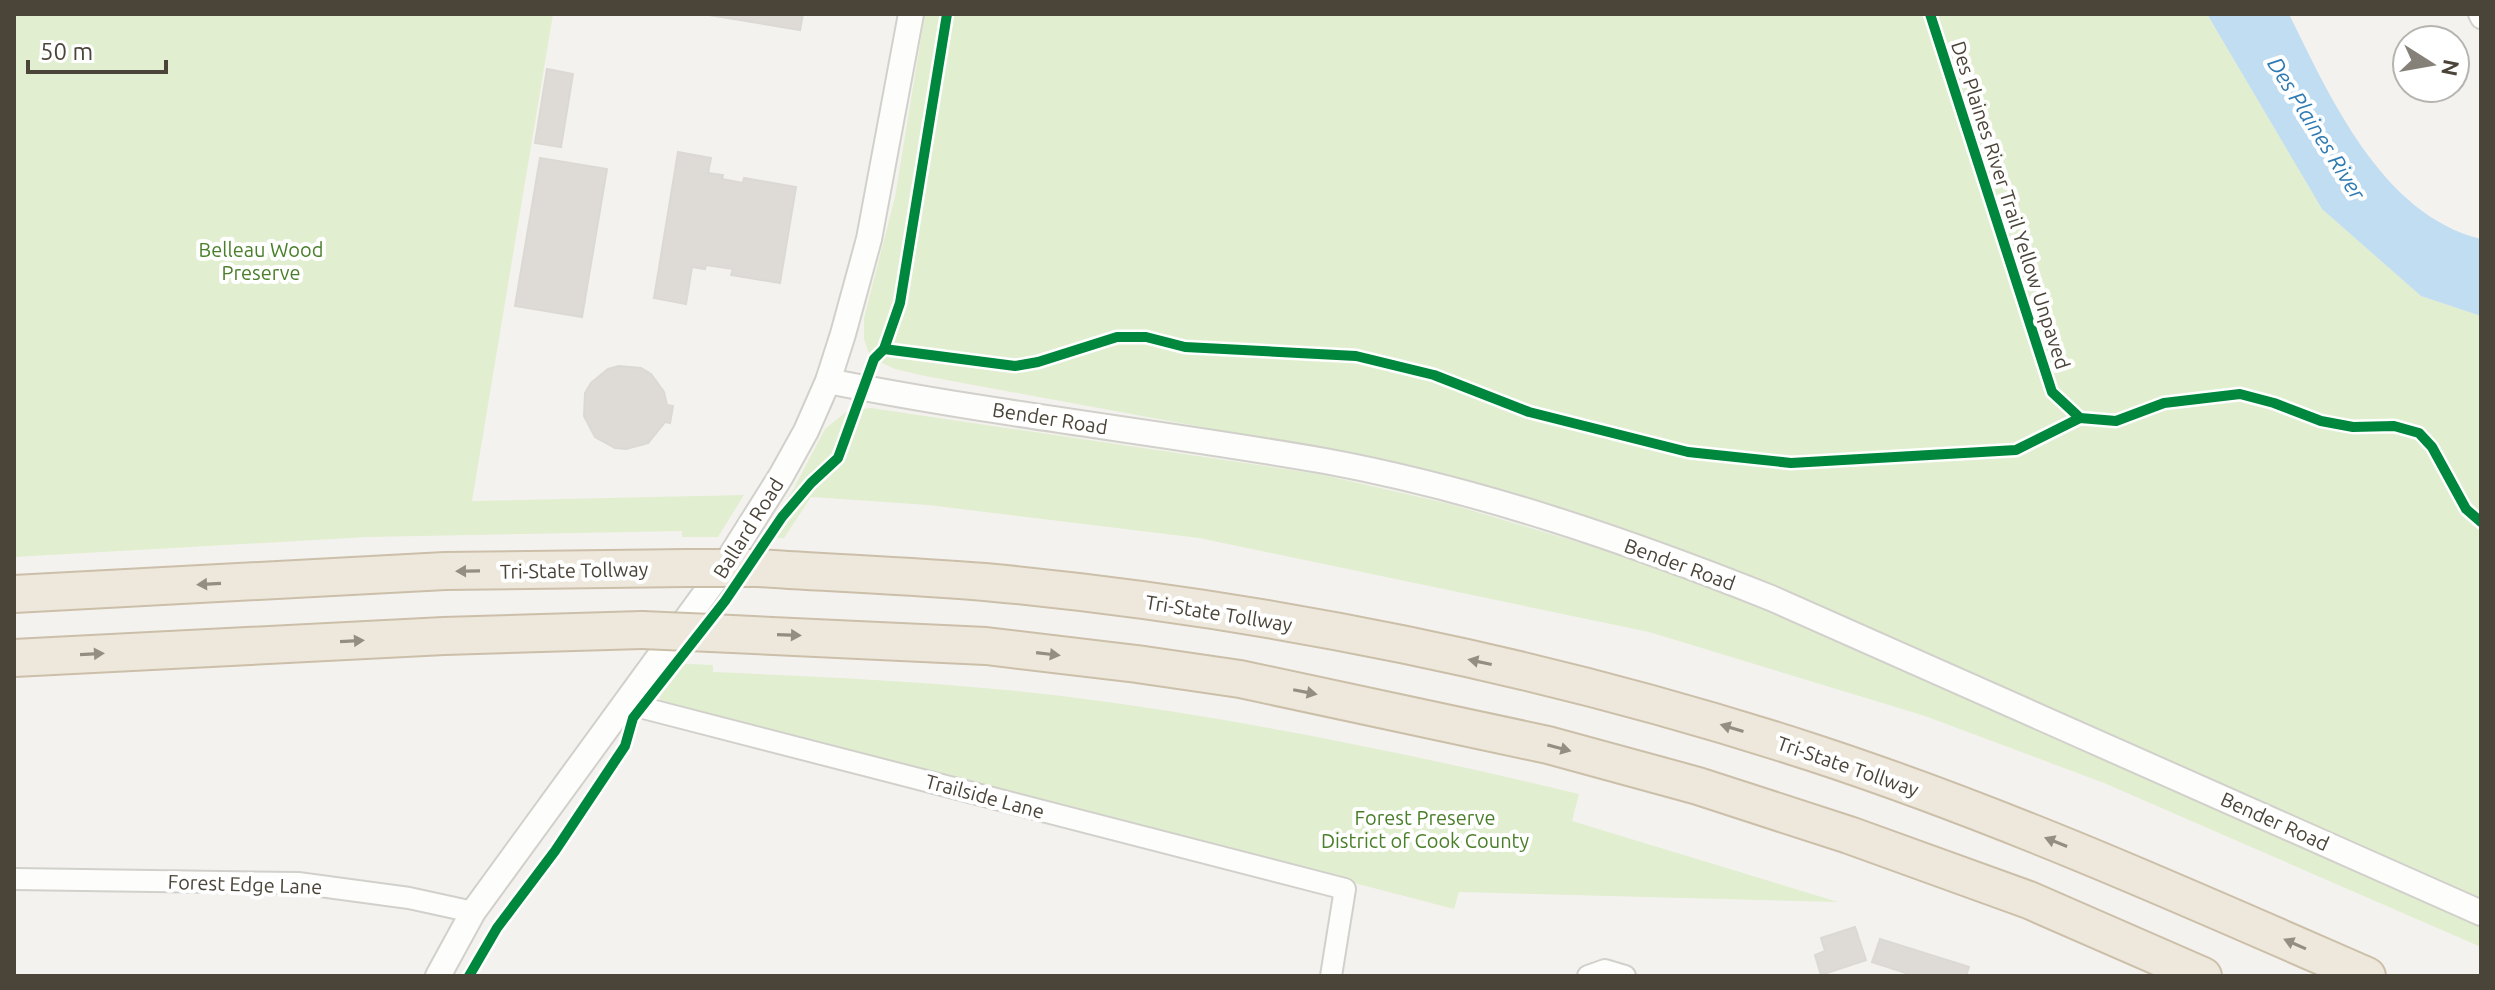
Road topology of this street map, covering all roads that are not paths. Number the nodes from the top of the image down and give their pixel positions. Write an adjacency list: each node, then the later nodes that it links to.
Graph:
1 (911, 14): 2 (street, Ballard Road)
2 (828, 381): 5 (street, Ballard Road); 8 (street, Bender Road)
3 (14, 594): 14 (highway, Tri-State Tollway, one-way to 3, bridge)
4 (14, 658): 13 (highway, one-way to 13, bridge)
5 (624, 703): 7 (street, Ballard Road); 10 (street, Trailside Lane)
6 (14, 879): 7 (street, Forest Edge Lane)
7 (473, 912): 9 (street, Ballard Road)
8 (2481, 913)
9 (438, 976)
10 (1331, 976)
11 (1588, 976): 12 (street)
12 (1625, 976)
13 (2203, 976)
14 (2367, 976)

